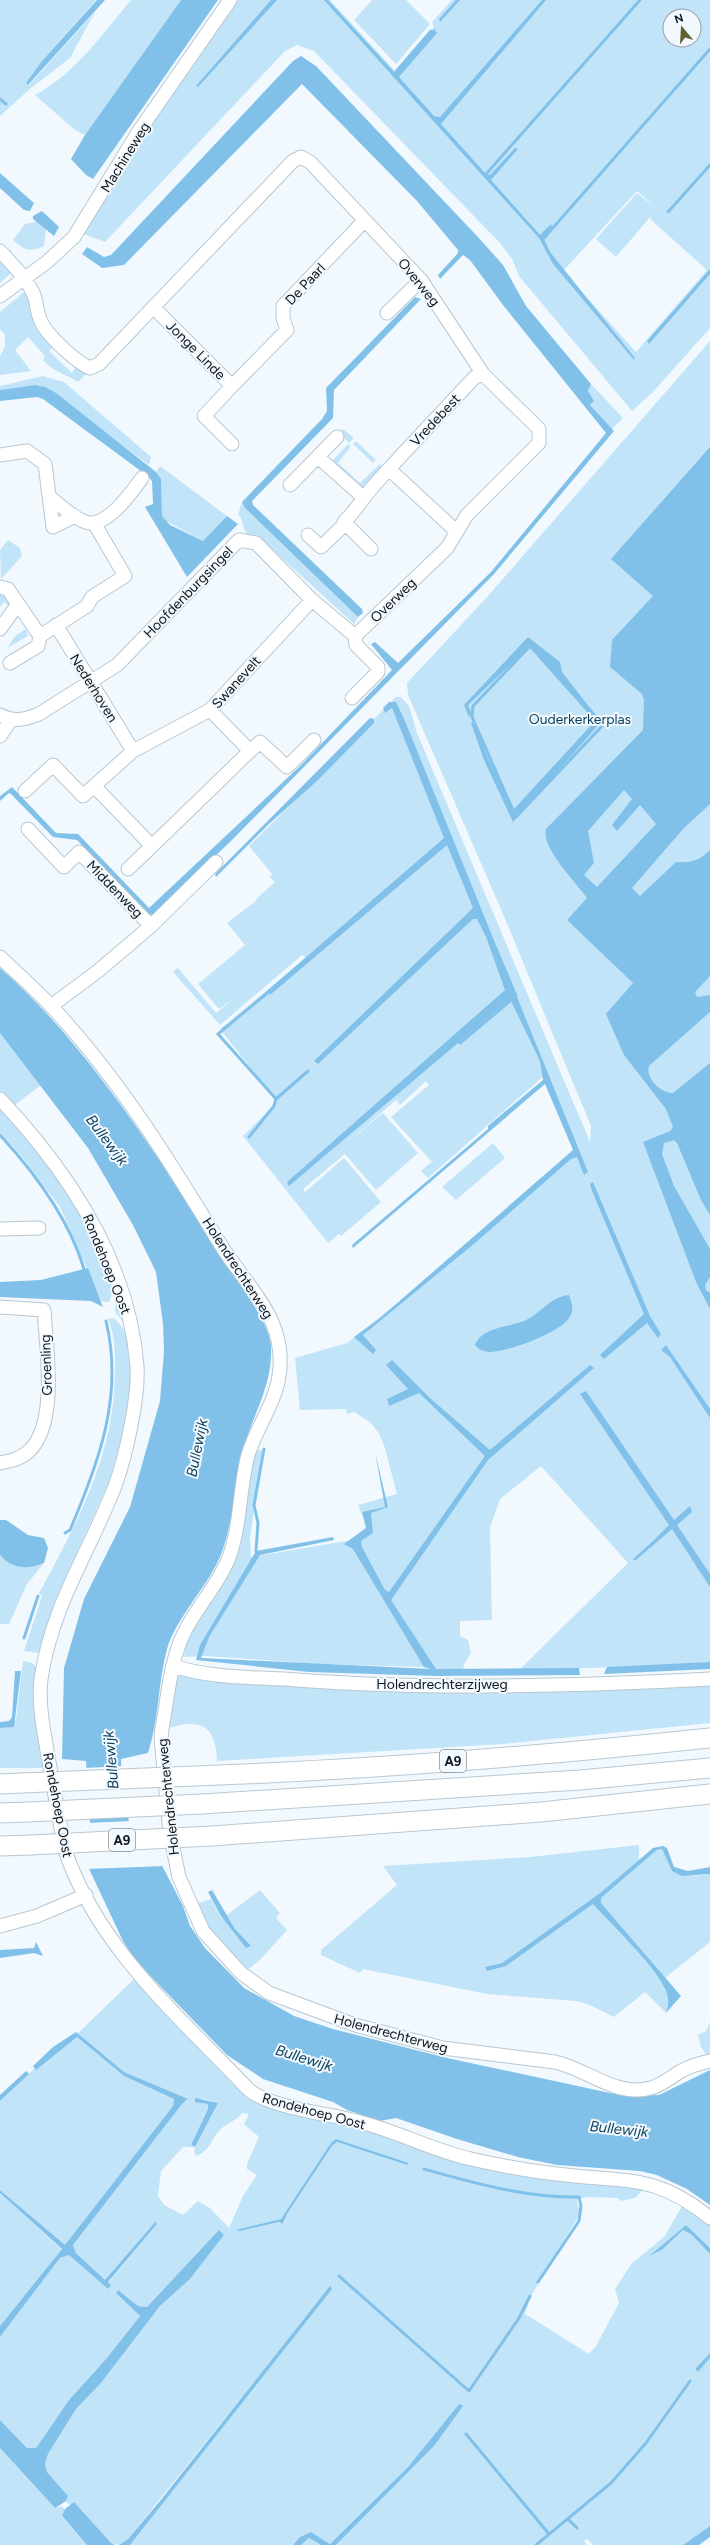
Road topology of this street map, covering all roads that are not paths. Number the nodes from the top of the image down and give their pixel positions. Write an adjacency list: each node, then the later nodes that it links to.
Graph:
1 (230, 0): 4 (street, Machineweg)
2 (364, 221): 5 (street, Overweg); 7 (street, Overweg); 10 (street, De Paarl)
3 (0, 251): 4 (street)
4 (23, 278): 6 (street, Machineweg); 7 (street, Overweg)
5 (421, 280): 8 (street); 9 (street, Overweg)
6 (0, 296)
7 (154, 308): 10 (street, Jonge Linde)
8 (387, 313)
9 (483, 374): 15 (street, Vredebest); 23 (street, Overweg)
10 (232, 386): 12 (street, Jonge Linde)
11 (338, 437): 14 (street)
12 (232, 444)
13 (0, 455): 18 (street)
14 (318, 457): 17 (street); 19 (street)
15 (389, 469): 19 (street, Vredebest); 23 (street)
16 (142, 478): 21 (street)
17 (290, 485)
18 (50, 497): 20 (street); 20 (street)
19 (363, 497): 22 (street, Vredebest)
20 (75, 516): 21 (street)
21 (94, 523): 29 (street)
22 (346, 523): 24 (street, Vredebest); 25 (street)
23 (456, 531): 32 (street, Overweg)
24 (308, 535)
25 (371, 549)
26 (0, 587): 28 (street)
27 (312, 600): 32 (street, Hoofdenburgsingel); 34 (street, Hoofdenburgsingel); 36 (street, Swanevelt)
28 (18, 604): 30 (street); 31 (street)
29 (56, 625): 31 (street); 34 (street, Nederhoven)
30 (0, 629)
31 (40, 636): 33 (street)
32 (355, 636): 35 (street, Hoofdenburgsingel)
33 (10, 663)
34 (90, 682): 37 (street, Hoofdenburgsingel); 40 (street, Nederhoven)
35 (352, 698)
36 (210, 710): 40 (street); 41 (street, Swanevelt)
37 (5, 717): 38 (street)
38 (0, 736)
39 (314, 740): 41 (street)
40 (133, 750): 42 (street)
41 (250, 751): 45 (street)
42 (94, 786): 43 (street); 45 (street)
43 (25, 791)
44 (28, 829): 48 (street, Middenweg)
45 (152, 846): 47 (street)
46 (216, 862): 48 (street, Middenweg)
47 (128, 869)
48 (151, 926): 50 (street, Middenweg)
49 (0, 957): 50 (street, Holendrechterweg)
50 (51, 1006): 56 (street, Holendrechterweg)
51 (0, 1099): 64 (street, Rondehoep Oost)
52 (39, 1228): 53 (street)
53 (0, 1229)
54 (0, 1307): 55 (street, Groenling)
55 (0, 1463)
56 (174, 1666): 57 (street, Holendrechterzijweg); 66 (street, Holendrechterweg)
57 (710, 1679)
58 (710, 1738): 60 (highway, A9, bridge)
59 (710, 1768): 62 (highway, A9, bridge)
60 (0, 1784)
61 (710, 1794): 63 (highway, A9, bridge)
62 (0, 1814)
63 (0, 1846)
64 (86, 1895): 65 (street); 67 (street, Rondehoep Oost)
65 (0, 1926)
66 (710, 2061)
67 (710, 2218)

